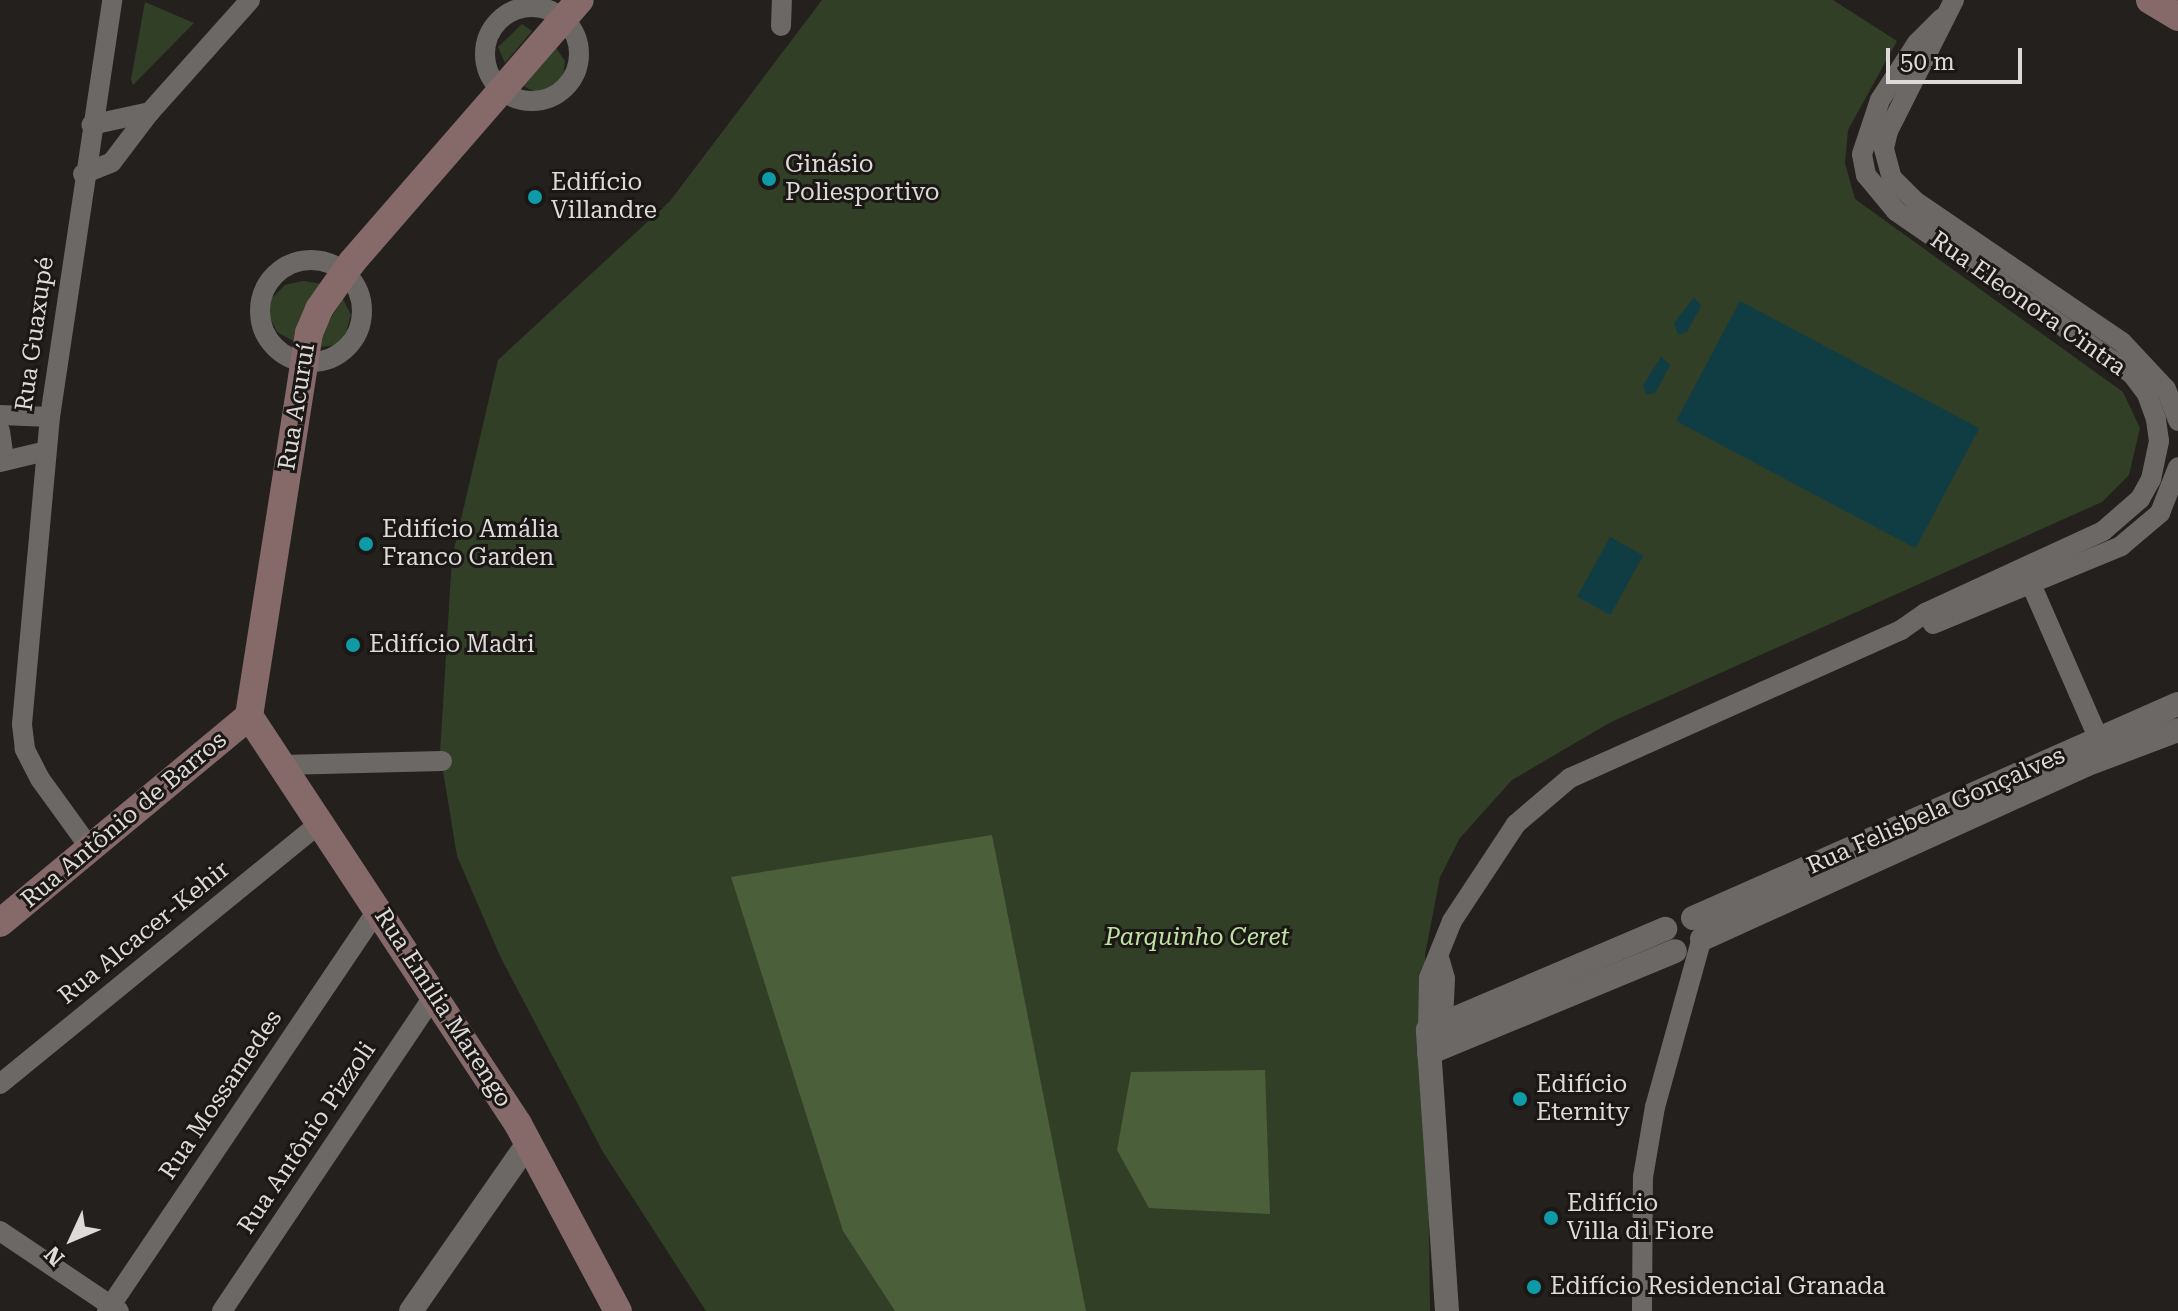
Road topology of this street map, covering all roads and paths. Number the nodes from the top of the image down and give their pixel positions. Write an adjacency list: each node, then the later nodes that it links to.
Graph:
1 (112, 0): 10 (street, Rua Guaxupé)
2 (250, 0): 9 (street)
3 (782, 0): 7 (street)
4 (1954, 0): 6 (street, Rua Eleonora Cintra)
5 (572, 9): 8 (main road, Rua Acuruí); 8 (street); 8 (street)
6 (1942, 18): 16 (street, Rua Eleonora Cintra); 22 (street, Rua Eleonora Cintra)
7 (781, 26)
8 (502, 91): 12 (main road, Rua Acuruí)
9 (150, 112): 10 (street); 11 (street)
10 (91, 125): 11 (street, Rua Guaxupé)
11 (83, 174): 15 (street, Rua Guaxupé)
12 (344, 272): 13 (main road, Rua Acuruí); 13 (street); 13 (street)
13 (304, 362): 24 (main road, Rua Acuruí)
14 (0, 415): 15 (street)
15 (50, 417): 18 (street, Rua Guaxupé)
16 (2178, 421)
17 (0, 431): 19 (street)
18 (46, 451): 19 (street); 30 (street, Rua Guaxupé)
19 (2, 461)
20 (2178, 467): 21 (street, Rua Eleonora Cintra)
21 (2031, 584): 22 (street, Rua Eleonora Cintra); 26 (street)
22 (1901, 630): 35 (street, Rua Eleonora Cintra)
23 (2178, 704): 26 (street, Rua Felisbela Gonçalves)
24 (249, 716): 28 (main road, Rua Emília Marengo); 30 (main road, Rua Antônio de Barros)
25 (2178, 730): 33 (street, Rua Felisbela Gonçalves)
26 (2099, 740): 33 (street, Rua Felisbela Gonçalves)
27 (442, 761): 28 (street)
28 (282, 765): 29 (main road, Rua Emília Marengo)
29 (320, 823): 31 (main road, Rua Emília Marengo); 36 (street, Rua Alcacer-Kehir)
30 (90, 848): 32 (main road, Rua Antônio de Barros)
31 (378, 909): 34 (main road, Rua Emília Marengo); 39 (street, Rua Mossamedes)
32 (0, 923)
33 (1686, 938): 35 (street, Rua Felisbela Gonçalves); 44 (street)
34 (434, 995): 37 (main road, Rua Emília Marengo); 40 (street, Rua Antônio Pizzoli)
35 (1436, 1038): 43 (street, Rua Eleonora Cintra)
36 (0, 1084)
37 (529, 1142): 41 (street); 42 (main road, Rua Emília Marengo)
38 (0, 1231): 39 (street)
39 (112, 1309)
40 (222, 1311)
41 (411, 1311)
42 (618, 1311)
43 (1447, 1311)
44 (1642, 1311)

